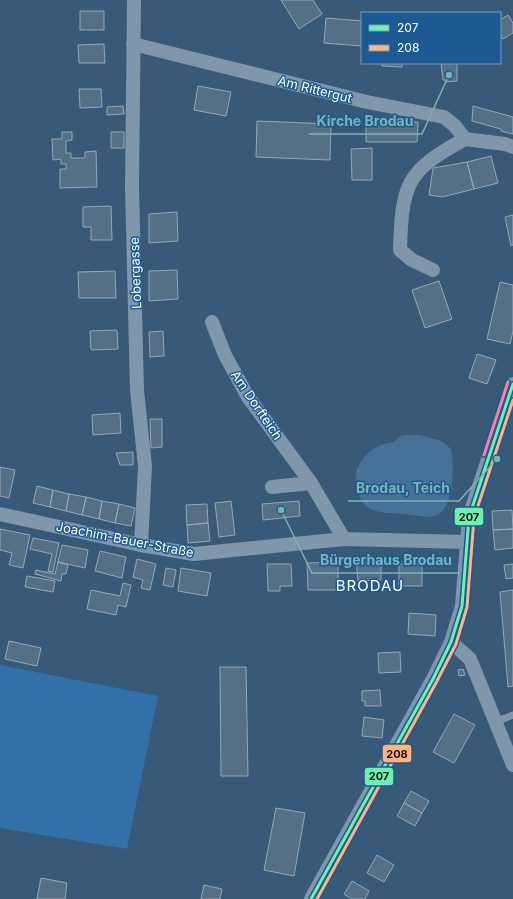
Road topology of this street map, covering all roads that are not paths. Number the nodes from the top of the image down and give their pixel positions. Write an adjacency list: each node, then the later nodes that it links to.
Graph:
1 (134, 0): 2 (street, Lobergasse)
2 (133, 44): 3 (street, Am Rittergut); 13 (street, Lobergasse)
3 (465, 140): 4 (street); 5 (street)
4 (513, 147)
5 (433, 270)
6 (212, 322): 8 (street, Am Dorfteich)
7 (513, 384): 12 (street)
8 (311, 483): 9 (street); 11 (street, Am Dorfteich)
9 (272, 487)
10 (0, 514): 13 (street, Joachim-Bauer-Straße)
11 (344, 539): 12 (street, Joachim-Bauer-Straße); 13 (street, Joachim-Bauer-Straße)
12 (466, 542): 14 (street)
13 (141, 545)
14 (451, 642): 16 (street); 18 (street)
15 (513, 715): 16 (lane)
16 (495, 722): 17 (street)
17 (513, 765)
18 (311, 899)

